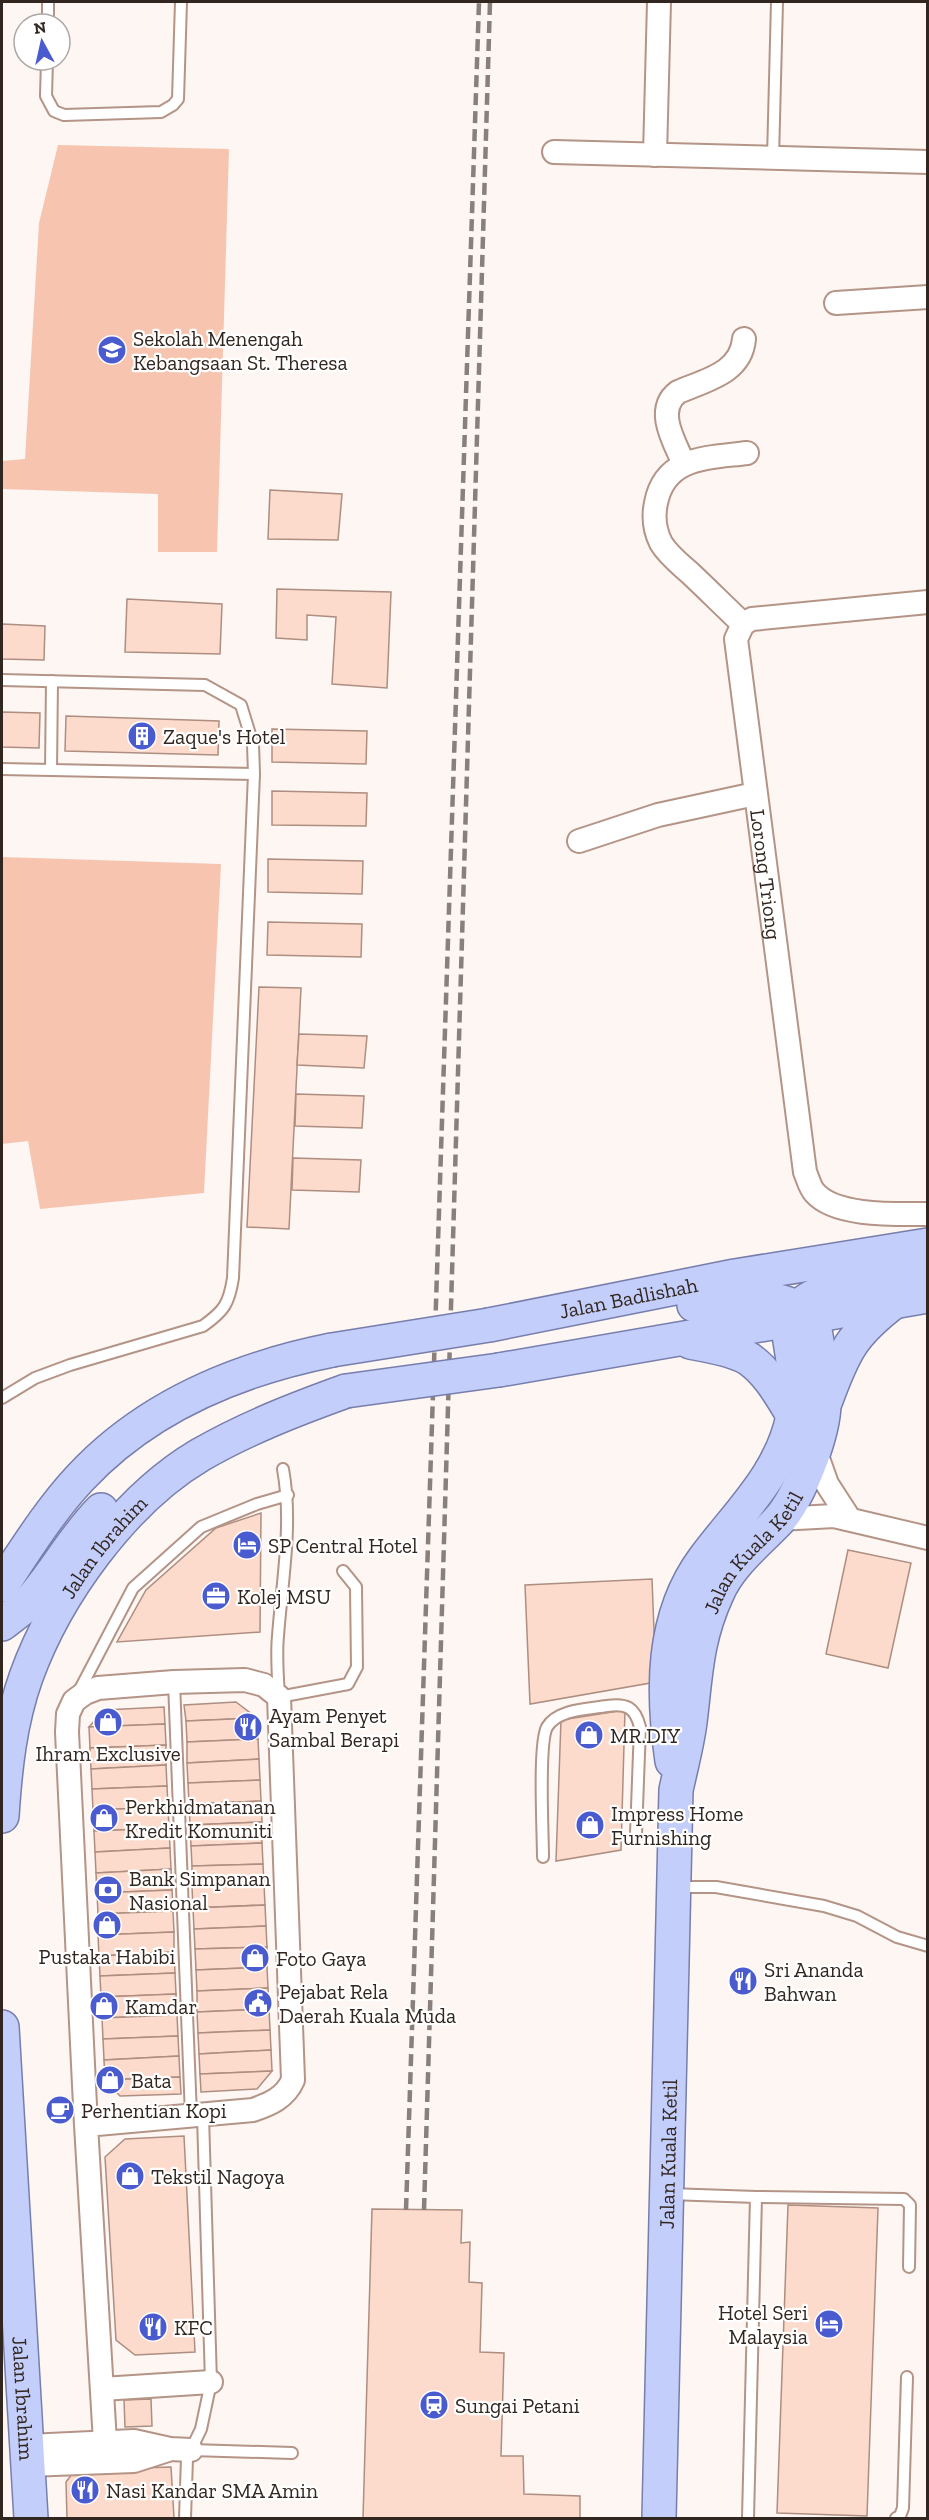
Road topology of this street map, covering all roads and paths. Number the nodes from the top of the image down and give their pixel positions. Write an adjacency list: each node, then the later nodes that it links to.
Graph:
1 (181, 2): 4 (lane)
2 (659, 2): 6 (street)
3 (777, 2): 7 (lane)
4 (47, 72)
5 (554, 152): 6 (street)
6 (655, 155): 7 (street)
7 (773, 158): 8 (street)
8 (927, 162)
9 (927, 297): 10 (street)
10 (836, 303)
11 (744, 339): 13 (street)
12 (747, 453): 13 (street)
13 (684, 464): 15 (street)
14 (927, 602): 15 (street)
15 (743, 624): 21 (street, Lorong Triong)
16 (2, 680): 17 (lane)
17 (52, 681): 19 (lane); 20 (lane)
18 (2, 769): 19 (lane)
19 (51, 770): 20 (lane)
20 (254, 774): 30 (lane)
21 (755, 794): 22 (street); 23 (street, Lorong Triong)
22 (579, 841)
23 (927, 1214)
24 (927, 1245): 28 (main road, Jalan Badlishah)
25 (927, 1268): 27 (main road)
26 (912, 1298): 27 (main road); 31 (main road)
27 (799, 1316): 28 (main road); 29 (main road); 31 (main road, Jalan Kuala Ketil); 32 (main road, Jalan Kuala Ketil)
28 (497, 1324): 39 (main road, Jalan Badlishah, bridge)
29 (674, 1339): 32 (main road); 34 (main road, Jalan Ibrahim, bridge)
30 (2, 1398)
31 (824, 1404): 33 (main road, Jalan Kuala Ketil)
32 (794, 1415): 48 (main road, Jalan Kuala Ketil)
33 (815, 1450): 37 (street); 38 (main road, Jalan Kuala Ketil)
34 (199, 1456): 44 (main road); 50 (main road, Jalan Ibrahim)
35 (283, 1469): 36 (lane)
36 (288, 1495): 46 (lane); 47 (lane)
37 (849, 1518): 38 (street); 40 (street)
38 (779, 1519): 49 (main road, Jalan Kuala Ketil)
39 (46, 1520): 41 (main road); 43 (main road)
40 (927, 1539)
41 (2, 1551)
42 (343, 1571): 46 (lane)
43 (2, 1585)
44 (2, 1624)
45 (174, 1682): 46 (street); 47 (street); 56 (lane)
46 (279, 1697): 56 (street)
47 (74, 1701): 57 (street)
48 (653, 1725): 49 (main road, Jalan Kuala Ketil); 51 (lane); 52 (lane)
49 (676, 1790): 53 (main road, Jalan Kuala Ketil)
50 (2, 1816)
51 (636, 1834)
52 (543, 1857)
53 (673, 1887): 54 (lane); 58 (main road, Jalan Kuala Ketil)
54 (927, 1946)
55 (2, 2027): 67 (main road, Jalan Ibrahim)
56 (197, 2116): 57 (street); 62 (lane)
57 (86, 2125): 63 (street)
58 (666, 2194): 59 (lane); 70 (main road, Jalan Kuala Ketil)
59 (756, 2197): 60 (lane); 72 (lane)
60 (909, 2267)
61 (907, 2377): 73 (lane)
62 (211, 2382): 63 (street); 65 (lane)
63 (102, 2389): 64 (street)
64 (105, 2442): 65 (street); 67 (street)
65 (180, 2449): 66 (lane); 67 (street); 69 (lane)
66 (292, 2453)
67 (28, 2455): 68 (main road, Jalan Ibrahim)
68 (31, 2518)
69 (185, 2518)
70 (659, 2518): 71 (lane)
71 (668, 2518)
72 (748, 2518)
73 (898, 2518)

